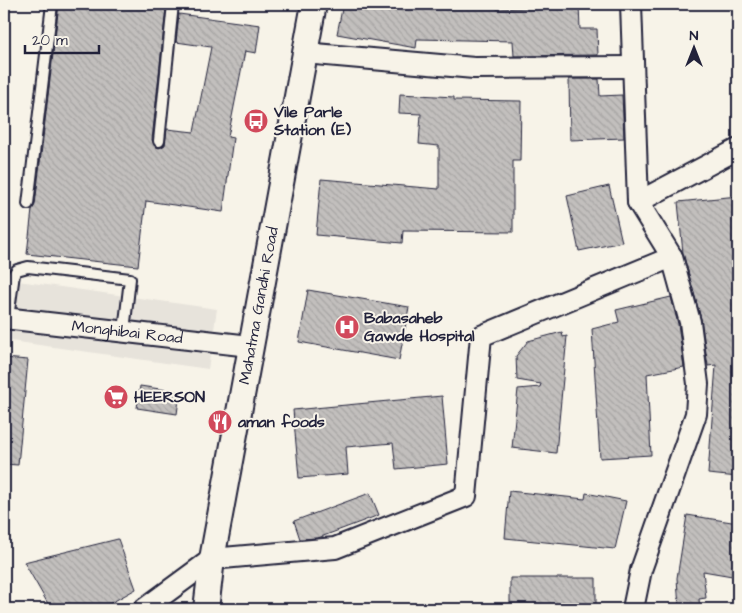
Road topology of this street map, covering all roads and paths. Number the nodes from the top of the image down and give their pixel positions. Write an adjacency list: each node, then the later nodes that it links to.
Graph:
1 (52, 4): 10 (lane)
2 (173, 4): 7 (lane)
3 (314, 4): 5 (street, Mahatma Gandhi Road)
4 (631, 4): 6 (street)
5 (304, 53): 6 (street); 14 (street, Mahatma Gandhi Road)
6 (633, 67): 9 (street)
7 (159, 141)
8 (738, 149): 9 (street)
9 (638, 202): 11 (street)
10 (28, 204)
11 (672, 257): 15 (street); 18 (street)
12 (6, 318): 13 (street, Monghibai Road); 13 (lane)
13 (124, 331): 14 (street, Monghibai Road)
14 (250, 346): 15 (street, Mahatma Gandhi Road)
15 (212, 559): 16 (street); 17 (street, Mahatma Gandhi Road)
16 (144, 609)
17 (206, 609)
18 (633, 609)

